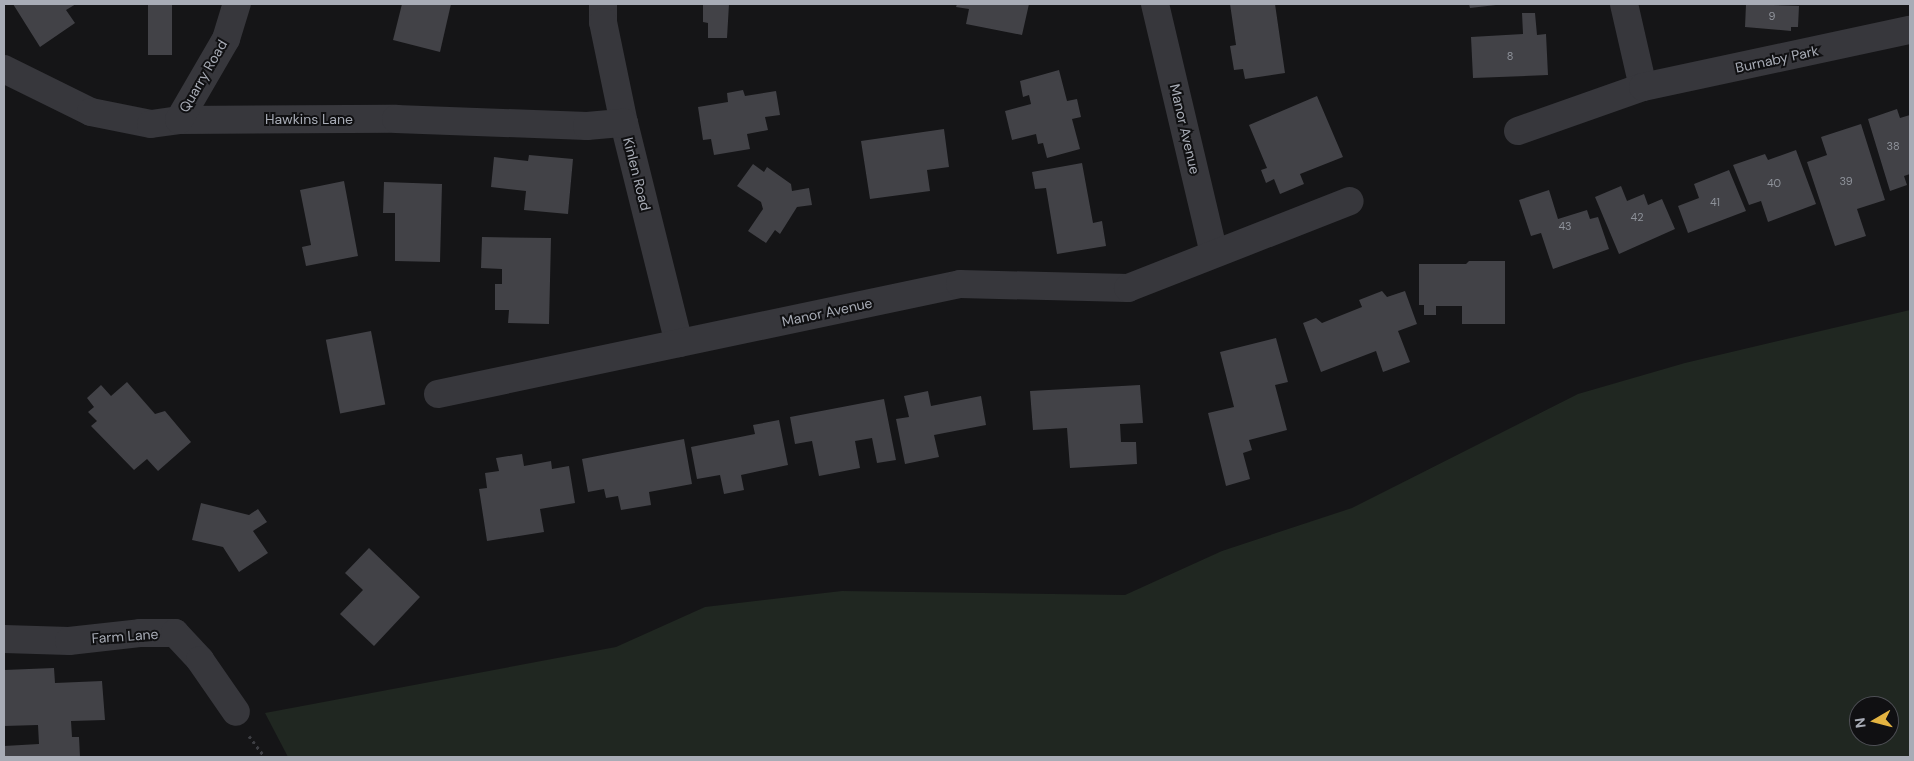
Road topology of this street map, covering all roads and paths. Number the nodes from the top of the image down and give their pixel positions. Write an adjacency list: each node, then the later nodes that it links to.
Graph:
1 (237, 4): 8 (street, Quarry Road)
2 (604, 4): 9 (street, Kinlen Road)
3 (1155, 4): 12 (street, Manor Avenue)
4 (1624, 4): 7 (street)
5 (1910, 30): 7 (street, Burnaby Park)
6 (4, 70): 8 (street, Hawkins Lane)
7 (1643, 87): 10 (street, Burnaby Park)
8 (179, 120): 9 (street, Hawkins Lane)
9 (624, 123): 13 (street, Kinlen Road)
10 (1518, 132)
11 (1350, 201): 12 (street, Manor Avenue)
12 (1214, 253): 13 (street, Manor Avenue)
13 (679, 343): 14 (street, Manor Avenue)
14 (438, 394)
15 (4, 639): 16 (street, Farm Lane)
16 (236, 712)

